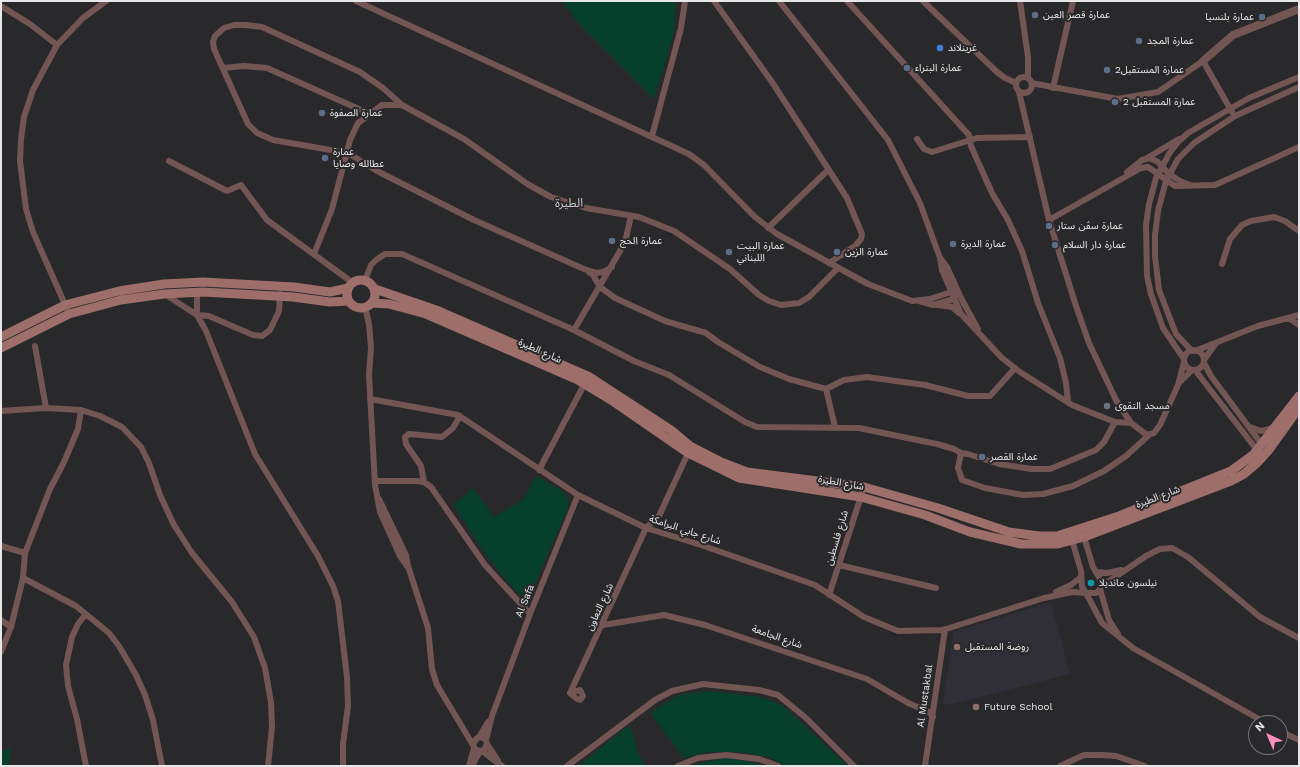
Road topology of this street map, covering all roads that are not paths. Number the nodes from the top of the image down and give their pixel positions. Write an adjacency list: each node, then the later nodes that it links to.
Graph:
1 (106, 1): 12 (street)
2 (356, 1): 26 (street)
3 (685, 1): 26 (street)
4 (714, 1): 35 (street)
5 (779, 1): 46 (street)
6 (847, 1): 29 (street)
7 (923, 1): 17 (street)
8 (1020, 1): 16 (street)
9 (1073, 1): 19 (street)
10 (1, 6): 12 (street)
11 (1299, 9): 13 (street)
12 (58, 45): 66 (street)
13 (1202, 61): 19 (street); 22 (street)
14 (223, 68): 21 (street); 23 (street); 31 (street)
15 (1299, 77): 22 (street)
16 (1029, 81): 17 (street); 19 (street); 20 (street)
17 (1016, 82): 20 (street)
18 (1299, 87): 24 (street)
19 (1053, 88)
20 (1019, 92): 27 (street)
21 (402, 104): 23 (street); 41 (street)
22 (1230, 108): 24 (street); 25 (street)
23 (370, 114): 31 (street)
24 (1235, 116): 37 (street)
25 (1188, 133): 32 (street); 34 (street)
26 (652, 136): 43 (street)
27 (1030, 137): 29 (street); 42 (street)
28 (917, 139): 29 (street)
29 (970, 139): 91 (street)
30 (1299, 147): 40 (street)
31 (348, 153): 45 (street); 51 (street)
32 (1146, 159): 34 (street); 38 (street)
33 (169, 161): 45 (street)
34 (1162, 167): 36 (street); 37 (street)
35 (828, 170): 43 (street); 47 (street)
36 (1158, 174): 38 (street); 39 (street); 82 (street)
37 (1169, 174): 39 (street); 40 (street)
38 (1117, 180): 42 (street)
39 (1166, 181): 40 (street); 81 (street)
40 (1192, 185)
41 (631, 216): 49 (street); 50 (street)
42 (1049, 220): 98 (street)
43 (768, 228): 47 (street)
44 (1299, 231): 48 (street)
45 (314, 254): 54 (street)
46 (940, 258): 52 (street); 59 (street)
47 (829, 263): 50 (street)
48 (1222, 264)
49 (612, 267): 51 (street); 56 (street)
50 (838, 268): 65 (street)
51 (584, 269): 56 (street)
52 (945, 278): 61 (street); 63 (street)
53 (365, 280): 54 (main road); 57 (main road); 75 (street)
54 (351, 285): 55 (main road); 64 (main road)
55 (281, 287): 62 (street); 66 (main road)
56 (600, 287): 75 (street); 88 (street)
57 (375, 289): 67 (main road); 86 (main road, شارع الطيرة)
58 (197, 292): 60 (main road); 62 (main road); 71 (street)
59 (959, 293): 61 (street); 77 (street)
60 (164, 294): 69 (main road); 71 (street)
61 (952, 295): 63 (street); 68 (street); 70 (street)
62 (280, 296): 64 (main road); 71 (street)
63 (936, 297): 65 (street)
64 (349, 301): 67 (main road)
65 (919, 301): 68 (street)
66 (65, 305): 69 (street); 76 (main road)
67 (368, 305): 86 (main road, شارع الطيرة); 90 (street)
68 (933, 305): 70 (street)
69 (69, 314): 80 (main road)
70 (961, 314): 77 (street)
71 (197, 315): 150 (street)
72 (1299, 315): 73 (street)
73 (1289, 318): 74 (street); 78 (street)
74 (1299, 325)
75 (574, 330): 99 (street)
76 (1, 337)
77 (984, 338): 84 (street)
78 (1219, 340): 81 (street); 83 (street)
79 (35, 346): 92 (street)
80 (1, 348)
81 (1193, 351): 82 (street); 83 (street)
82 (1184, 361): 85 (street); 87 (street)
83 (1204, 361): 85 (street); 100 (street)
84 (1015, 368): 88 (street); 91 (street)
85 (1194, 370): 87 (street); 103 (street)
86 (586, 380): 104 (main road, شارع الطيرة); 107 (street)
87 (1178, 385): 102 (street)
88 (826, 389): 99 (street)
89 (1299, 396): 101 (main road, شارع الطيرة)
90 (370, 399): 96 (street, شارع جابي البرامكة); 108 (street)
91 (1068, 402): 97 (street)
92 (46, 408): 94 (street); 95 (street)
93 (1299, 408): 106 (main road, شارع الطيرة)
94 (81, 410): 118 (street); 149 (street)
95 (1, 411)
96 (460, 416): 107 (street, شارع جابي البرامكة); 109 (street)
97 (1115, 422): 98 (street); 105 (street)
98 (1131, 423): 102 (street)
99 (834, 427): 105 (street)
100 (1250, 427): 101 (street); 103 (street)
101 (1274, 427): 103 (main road, شارع الطيرة)
102 (1149, 435): 105 (street)
103 (1259, 447): 106 (street); 114 (main road, شارع الطيرة)
104 (689, 450): 110 (main road, شارع الطيرة); 112 (main road, شارع الطيرة); 113 (street)
105 (961, 453)
106 (1267, 453): 115 (main road, شارع الطيرة)
107 (539, 470): 111 (street, شارع جابي البرامكة)
108 (375, 481): 109 (street); 145 (street)
109 (424, 482): 130 (street)
110 (864, 487): 112 (street, شارع فلسطين); 114 (main road, شارع الطيرة)
111 (578, 495): 113 (street, شارع جابي البرامكة); 130 (street, Al Safa)
112 (860, 497): 116 (main road, شارع الطيرة); 119 (street, شارع فلسطين)
113 (646, 528): 127 (street, شارع جابي البرامكة); 132 (street, شارع التعاون)
114 (1076, 530): 115 (street); 116 (street)
115 (1084, 537): 116 (main road, شارع الطيرة); 121 (street)
116 (1072, 540): 122 (street)
117 (1, 546): 118 (street)
118 (25, 554): 123 (street)
119 (839, 565): 124 (street); 127 (street, شارع فلسطين)
120 (1128, 567): 121 (street); 125 (street); 136 (street)
121 (1096, 572): 125 (street)
122 (1081, 577): 126 (street); 128 (street)
123 (23, 578): 129 (street); 133 (street)
124 (936, 588)
125 (1101, 588): 126 (street); 135 (street)
126 (1086, 593): 128 (street); 135 (street)
127 (829, 595): 134 (street, شارع جابي البرامكة)
128 (1044, 598): 134 (street, شارع جابي البرامكة)
129 (86, 614): 147 (street); 148 (street)
130 (530, 614): 140 (street, Al Safa)
131 (1, 620): 133 (street)
132 (603, 625): 138 (street, شارع التعاون); 141 (street, شارع الجامعة)
133 (11, 627): 137 (street)
134 (945, 629): 141 (street, Al Mustakbal)
135 (1120, 637): 139 (street)
136 (1299, 638)
137 (1, 652)
138 (570, 693)
139 (1252, 715)
140 (492, 716): 144 (street); 145 (street)
141 (933, 717): 156 (street, Al Mustakbal)
142 (1288, 735): 143 (street)
143 (1299, 740)
144 (487, 742): 145 (street); 145 (street); 146 (street)
145 (478, 745): 146 (street); 151 (street)
146 (501, 765)
147 (86, 766)
148 (162, 766)
149 (268, 766)
150 (343, 766)
151 (471, 766)
152 (566, 766): 155 (street)
153 (678, 766): 154 (street)
154 (778, 766)
155 (854, 766)
156 (924, 766)
157 (1060, 766): 158 (street)
158 (1145, 766)

